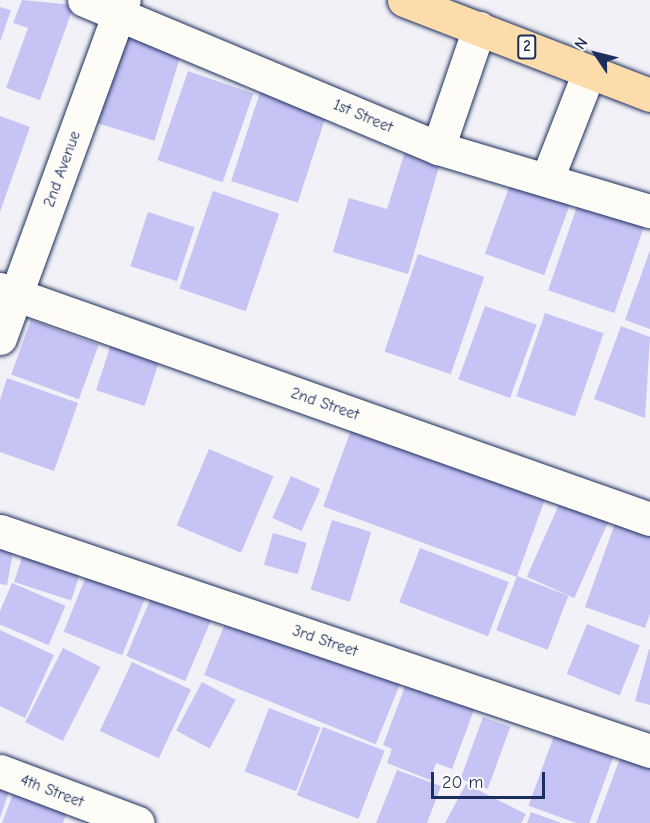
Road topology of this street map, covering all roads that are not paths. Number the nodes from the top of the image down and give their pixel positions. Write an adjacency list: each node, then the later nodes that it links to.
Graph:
1 (84, 0): 3 (street, 1st Street)
2 (404, 0): 4 (highway, 2)
3 (122, 7): 7 (street, 1st Street); 10 (street, 2nd Avenue)
4 (479, 28): 5 (highway, 2); 7 (street)
5 (589, 72): 6 (highway, 2); 8 (street)
6 (650, 95)
7 (438, 148): 8 (street, 1st Street)
8 (548, 179): 9 (street, 1st Street)
9 (650, 211)
10 (8, 292): 11 (street, 2nd Avenue); 12 (street, 2nd Street)
11 (0, 338)
12 (650, 519)
13 (0, 531): 14 (street, 3rd Street)
14 (650, 751)
15 (0, 771): 16 (street, 4th Street)
16 (138, 823)

